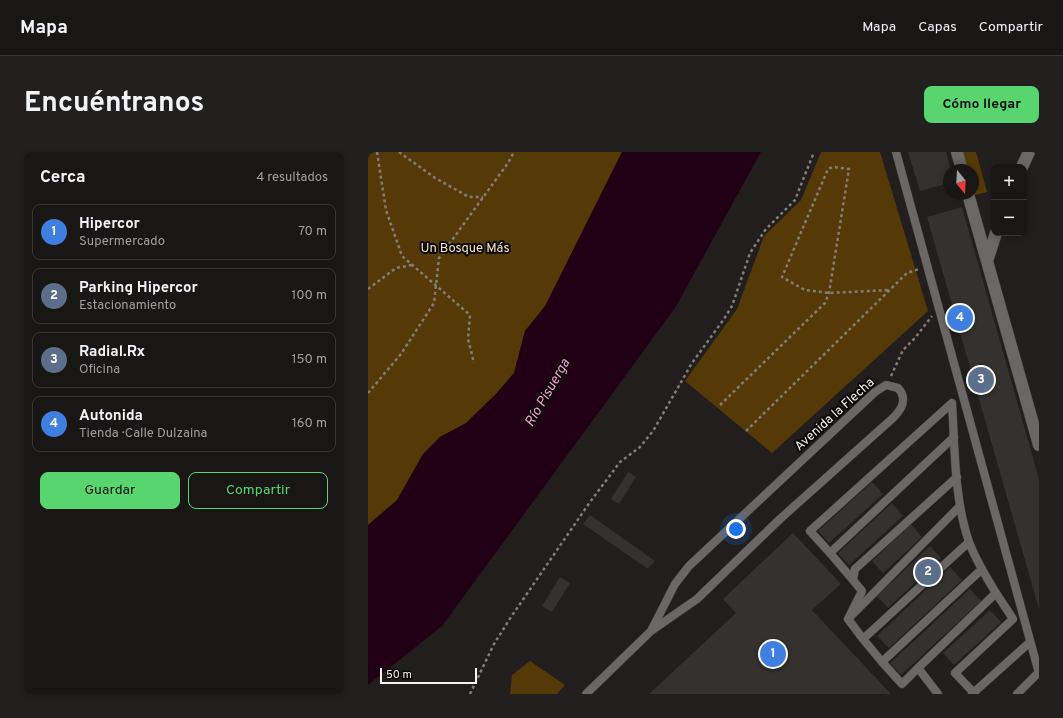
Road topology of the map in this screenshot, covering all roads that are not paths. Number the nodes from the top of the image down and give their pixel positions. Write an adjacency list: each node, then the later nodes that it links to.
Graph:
1 (896, 152): 18 (lane)
2 (957, 152): 4 (street)
3 (1028, 152): 5 (street)
4 (960, 164)
5 (1023, 164)
6 (970, 200): 8 (street)
7 (995, 236): 8 (street)
8 (987, 261): 10 (street)
9 (954, 437): 11 (lane); 14 (lane); 14 (lane)
10 (1039, 445)
11 (957, 477): 12 (lane); 16 (lane)
12 (960, 506): 13 (lane); 19 (lane)
13 (969, 542): 15 (lane); 22 (lane)
14 (830, 553): 16 (lane)
15 (982, 569): 17 (lane); 24 (lane)
16 (853, 580): 19 (lane)
17 (996, 593): 20 (lane); 25 (lane)
18 (1022, 612): 20 (lane); 23 (lane)
19 (848, 619): 22 (lane)
20 (1014, 619): 29 (lane)
21 (651, 631): 21 (lane, Avenida la Flecha); 27 (lane, Avenida la Flecha)
22 (863, 640): 24 (lane)
23 (1030, 642): 26 (lane); 29 (lane)
24 (882, 662): 25 (lane)
25 (918, 668): 28 (lane)
26 (1039, 672): 30 (lane)
27 (586, 694)
28 (938, 694)
29 (974, 694)
30 (1017, 694)

